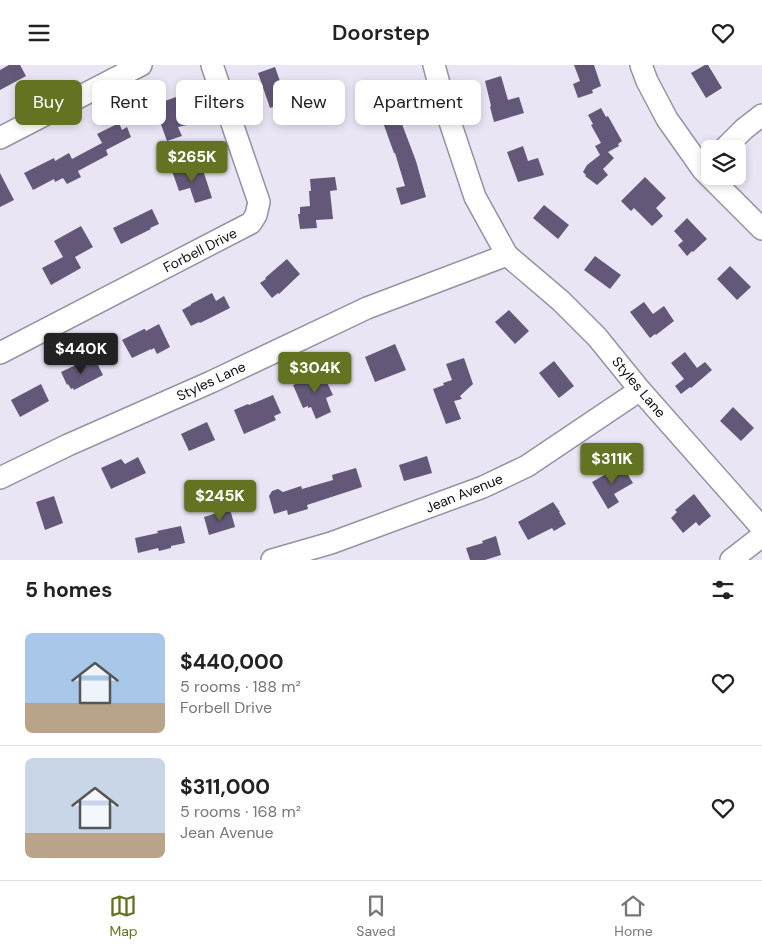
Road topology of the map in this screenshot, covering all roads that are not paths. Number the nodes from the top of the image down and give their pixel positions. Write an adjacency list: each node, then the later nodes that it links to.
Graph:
1 (141, 65): 6 (street)
2 (212, 65): 12 (street, Forbell Drive)
3 (434, 65): 11 (street, Styles Lane)
4 (641, 65): 8 (street)
5 (762, 115): 7 (street)
6 (0, 138)
7 (733, 140)
8 (701, 160)
9 (723, 185): 10 (street)
10 (762, 229)
11 (507, 255): 13 (street, Styles Lane); 14 (street, Styles Lane)
12 (0, 353)
13 (640, 390): 15 (street, Styles Lane); 17 (street, Jean Avenue)
14 (0, 479)
15 (762, 528)
16 (762, 536): 18 (street)
17 (272, 560)
18 (731, 560)

